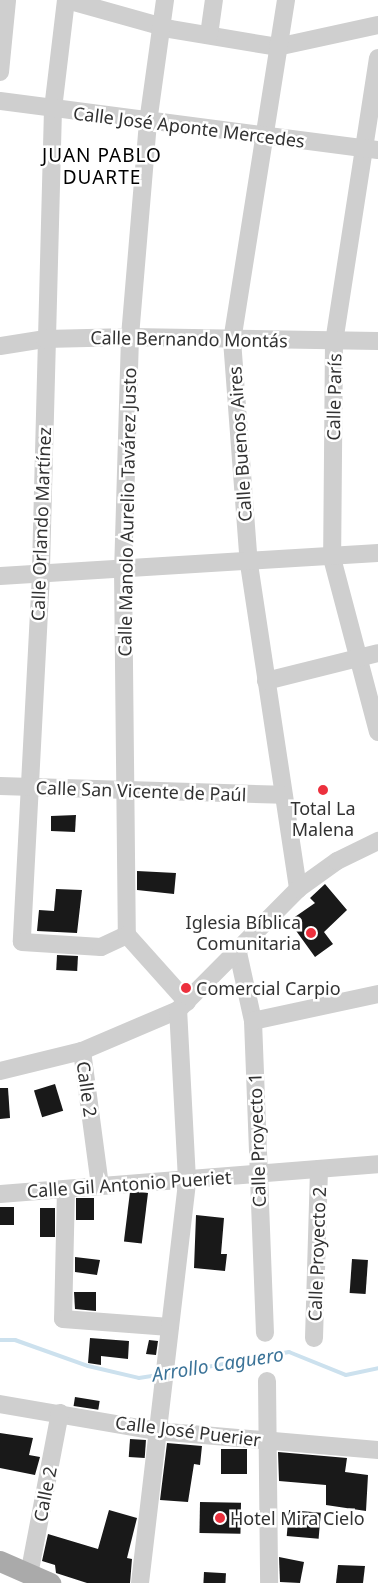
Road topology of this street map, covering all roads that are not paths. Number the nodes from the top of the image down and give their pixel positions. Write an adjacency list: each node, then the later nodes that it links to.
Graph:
1 (7, 0): 11 (street)
2 (67, 0): 7 (street); 13 (street, Calle Orlando Martínez)
3 (165, 0): 7 (street, Calle Manolo Aurelio Tavárez Justo)
4 (214, 0): 8 (street)
5 (286, 0): 9 (street, Calle Buenos Aires)
6 (378, 26): 9 (street)
7 (162, 27): 8 (street); 14 (street, Calle Manolo Aurelio Tavárez Justo)
8 (209, 35): 9 (street)
9 (277, 47): 15 (street, Calle Buenos Aires)
10 (378, 58): 16 (street, Calle París)
11 (0, 72)
12 (0, 101): 13 (street, Calle José Aponte Mercedes)
13 (53, 109): 14 (street, Calle José Aponte Mercedes); 18 (street, Calle Orlando Martínez)
14 (148, 122): 15 (street, Calle José Aponte Mercedes); 17 (street, Calle Manolo Aurelio Tavárez Justo)
15 (262, 137): 16 (street, Calle José Aponte Mercedes); 19 (street, Calle Buenos Aires)
16 (370, 150): 20 (street, Calle París)
17 (130, 337): 18 (street, Calle Bernando Montás); 19 (street, Calle Bernando Montás); 26 (street, Calle Manolo Aurelio Tavárez Justo)
18 (44, 339): 22 (street, Calle Bernando Montás); 27 (street, Calle Orlando Martínez)
19 (232, 340): 20 (street, Calle Bernando Montás); 25 (street, Calle Buenos Aires)
20 (334, 341): 21 (street, Calle Bernando Montás); 24 (street, Calle París)
21 (378, 341)
22 (0, 346)
23 (378, 553): 24 (street)
24 (332, 558): 25 (street); 30 (street, Calle París)
25 (249, 564): 26 (street); 31 (street, Calle Buenos Aires)
26 (123, 569): 27 (street); 35 (street, Calle Manolo Aurelio Tavárez Justo)
27 (41, 574): 28 (street); 34 (street, Calle Orlando Martínez)
28 (0, 576)
29 (378, 653): 30 (street)
30 (358, 658): 31 (street); 32 (street, Calle París)
31 (266, 681): 36 (street, Calle Buenos Aires)
32 (378, 732)
33 (0, 786): 34 (street, Calle San Vicente de Paúl)
34 (28, 788): 35 (street, Calle San Vicente de Paúl); 39 (street, Calle Orlando Martínez)
35 (124, 792): 36 (street, Calle San Vicente de Paúl); 39 (street, Calle Manolo Aurelio Tavárez Justo)
36 (282, 795): 38 (street, Calle Buenos Aires)
37 (378, 840): 38 (street)
38 (298, 889): 40 (street)
39 (127, 935): 42 (street)
40 (237, 948): 42 (street); 43 (street, Calle Proyecto 1)
41 (378, 994): 43 (street)
42 (183, 1006): 44 (street); 49 (street)
43 (252, 1021): 48 (street, Calle Proyecto 1)
44 (82, 1051): 45 (street); 50 (street, Calle 2)
45 (0, 1071)
46 (378, 1164): 47 (street, Calle Gil Antonio Pueriet)
47 (319, 1169): 48 (street, Calle Gil Antonio Pueriet); 55 (street, Calle Proyecto 2)
48 (257, 1174): 49 (street, Calle Gil Antonio Pueriet); 54 (street, Calle Proyecto 1)
49 (187, 1180): 50 (street, Calle Gil Antonio Pueriet); 53 (street)
50 (100, 1186): 51 (street, Calle Gil Antonio Pueriet)
51 (66, 1189): 52 (street, Calle Gil Antonio Pueriet); 53 (street)
52 (0, 1194)
53 (170, 1327): 59 (street)
54 (265, 1333)
55 (314, 1338)
56 (268, 1381): 60 (street)
57 (0, 1404): 58 (street, Calle José Puerier)
58 (60, 1413): 59 (street, Calle José Puerier); 63 (street, Calle 2)
59 (156, 1431): 60 (street, Calle José Puerier); 65 (street)
60 (268, 1441): 61 (street, Calle José Puerier); 66 (street)
61 (378, 1450)
62 (0, 1561): 63 (main road)
63 (30, 1575): 64 (main road)
64 (50, 1583)
65 (140, 1583)
66 (269, 1583)

